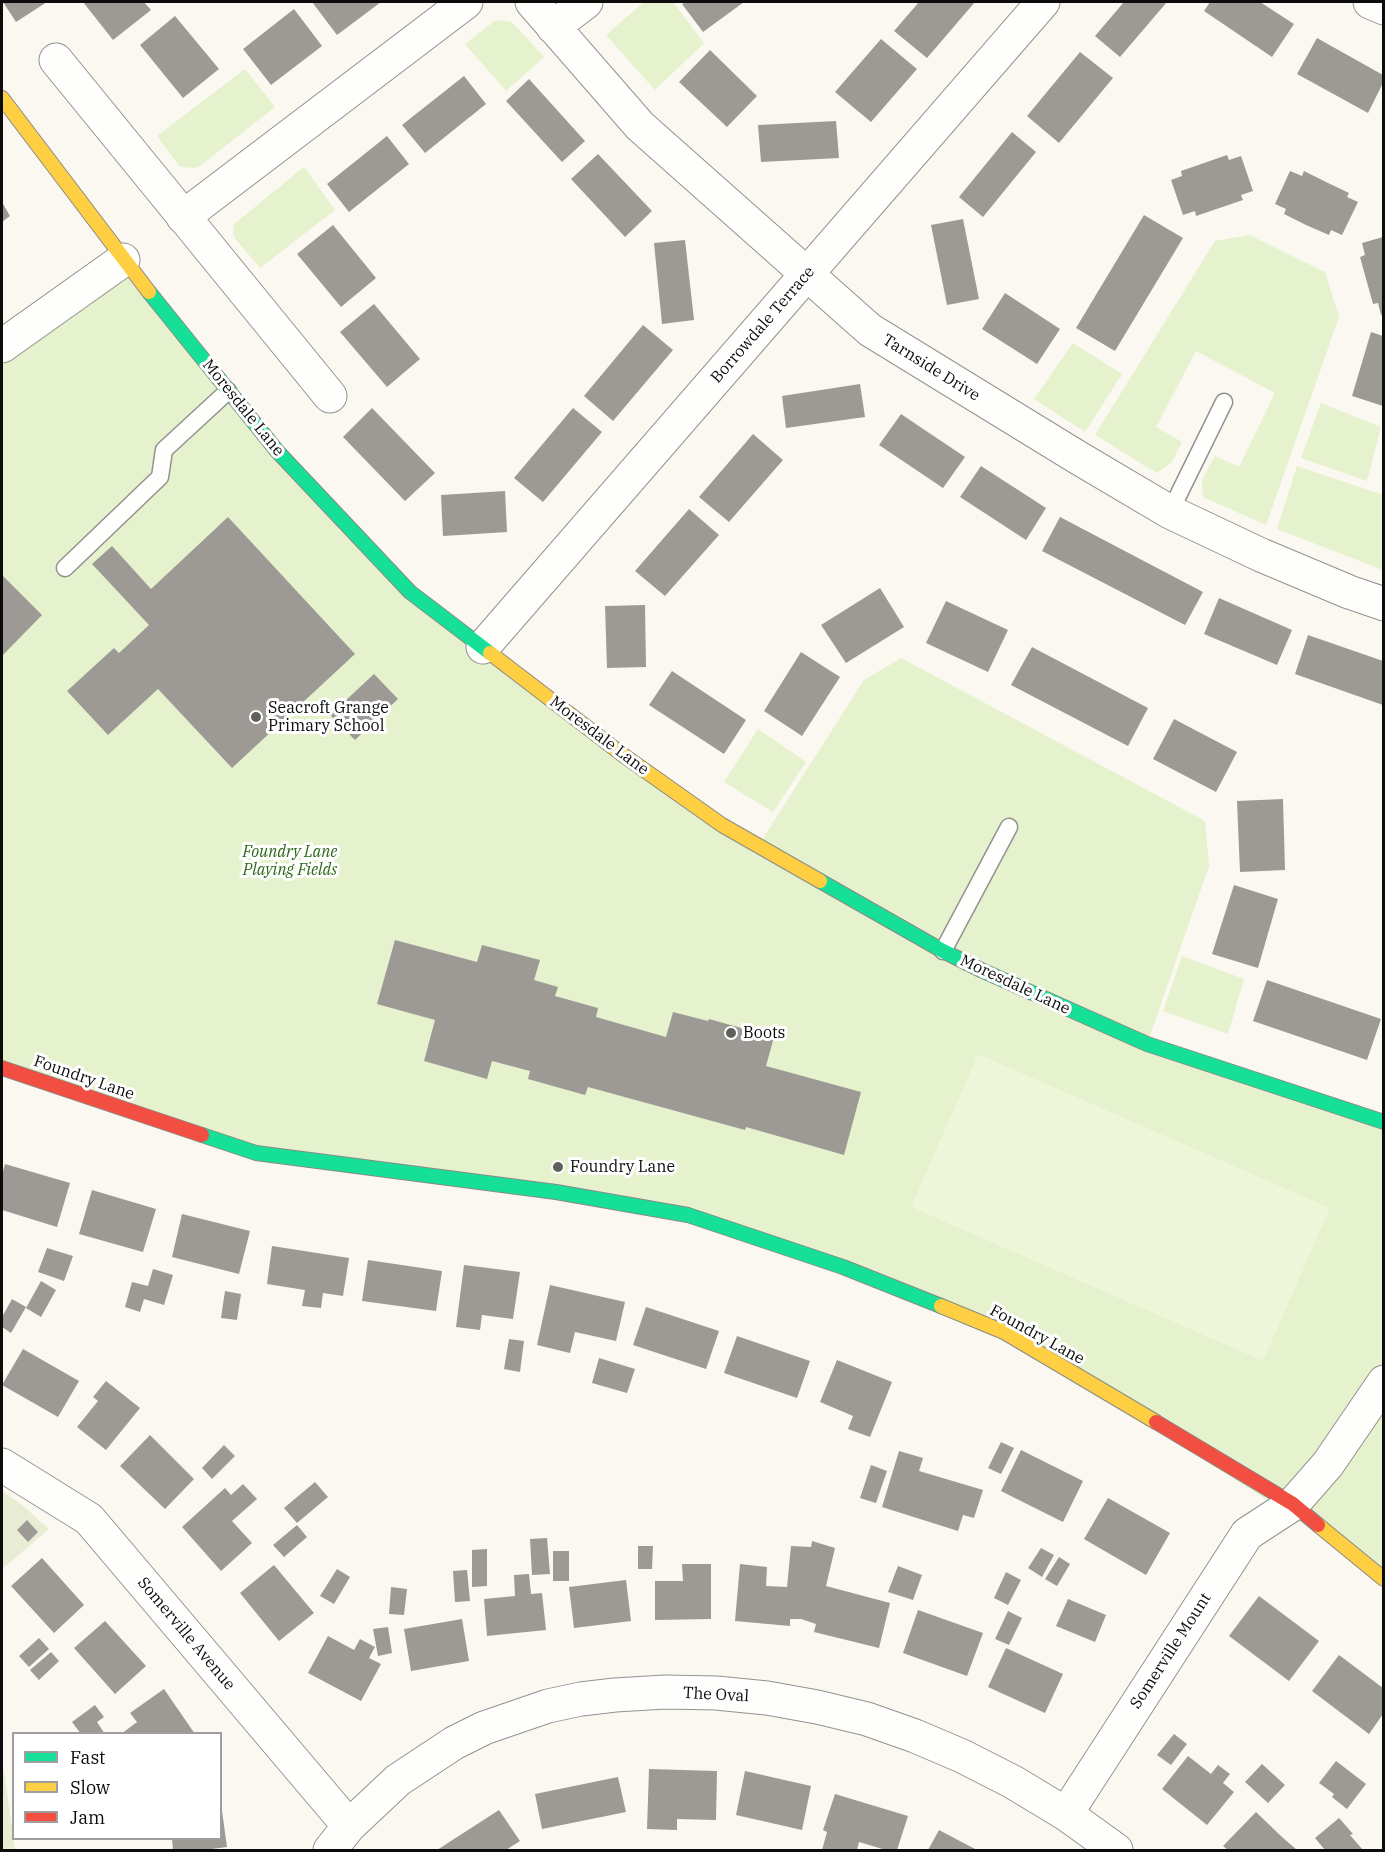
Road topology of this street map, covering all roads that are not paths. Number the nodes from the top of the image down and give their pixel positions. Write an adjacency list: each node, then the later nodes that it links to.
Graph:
1 (466, 2): 10 (street)
2 (532, 2): 7 (street, Tarnside Drive)
3 (586, 2): 7 (street)
4 (1043, 2): 12 (street, Borrowdale Terrace)
5 (1370, 2): 6 (street)
6 (1383, 8)
7 (553, 27): 12 (street, Tarnside Drive)
8 (56, 60): 10 (street)
9 (2, 98): 11 (street, Moresdale Lane)
10 (183, 217): 15 (street)
11 (123, 260): 13 (street); 14 (street, Moresdale Lane)
12 (807, 274): 17 (street, Tarnside Drive); 20 (street, Borrowdale Terrace)
13 (2, 346)
14 (228, 391): 18 (lane); 20 (street, Moresdale Lane)
15 (330, 396)
16 (1224, 402): 17 (lane)
17 (1170, 512): 19 (street, Tarnside Drive)
18 (65, 568)
19 (1383, 604)
20 (483, 647): 22 (street, Moresdale Lane)
21 (1009, 827): 22 (lane)
22 (943, 951): 24 (street, Moresdale Lane)
23 (2, 1068): 27 (street, Foundry Lane)
24 (1383, 1122)
25 (1383, 1382): 27 (street, Somerville Mount)
26 (2, 1465): 30 (street, Somerville Avenue)
27 (1293, 1504): 28 (street, Foundry Lane); 29 (street, Somerville Mount)
28 (1383, 1579)
29 (1066, 1814): 30 (street, The Oval); 31 (street, The Oval)
30 (339, 1838)
31 (1116, 1851)

